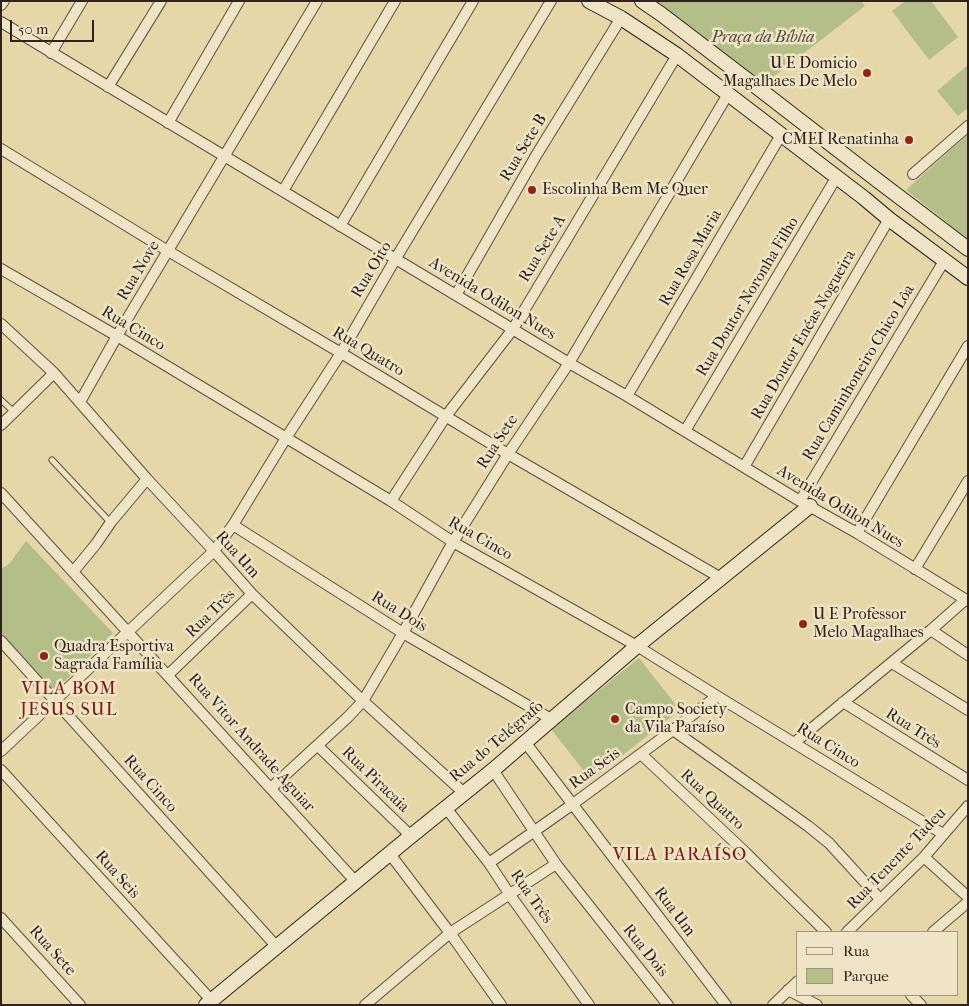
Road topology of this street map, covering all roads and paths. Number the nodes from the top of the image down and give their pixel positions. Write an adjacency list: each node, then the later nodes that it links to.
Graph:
1 (4, 1): 11 (street)
2 (82, 1): 14 (street)
3 (161, 1): 16 (street)
4 (239, 1): 18 (street)
5 (317, 1): 22 (street, Rua Nove)
6 (395, 1): 26 (street)
7 (473, 1): 29 (street)
8 (551, 1): 32 (street, Rua Oito)
9 (589, 1): 12 (street)
10 (642, 1): 25 (street)
11 (1, 5)
12 (622, 18): 15 (street); 36 (street, Rua Sete B)
13 (1, 22): 14 (street, Avenida Odilon Nues)
14 (51, 53): 16 (street, Avenida Odilon Nues)
15 (677, 55): 17 (street); 38 (street, Rua Sete A)
16 (108, 87): 18 (street, Avenida Odilon Nues)
17 (728, 94): 20 (street); 42 (street, Rua Sete)
18 (168, 123): 22 (street, Avenida Odilon Nues)
19 (968, 126): 23 (street)
20 (781, 135): 24 (street); 44 (street, Rua Rosa Maria)
21 (1, 149): 31 (street, Rua Quatro)
22 (225, 156): 26 (street, Avenida Odilon Nues); 31 (street, Rua Nove)
23 (913, 174)
24 (836, 178): 27 (street); 50 (street, Rua Doutor Noronha Filho)
25 (877, 180): 27 (street); 30 (street)
26 (283, 191): 29 (street, Avenida Odilon Nues)
27 (864, 198): 28 (street)
28 (889, 219): 33 (street); 54 (street, Rua Doutor Enéas Nogueira)
29 (340, 226): 32 (street, Avenida Odilon Nues)
30 (968, 249)
31 (168, 251): 39 (street, Rua Nove); 41 (street, Rua Quatro)
32 (396, 258): 36 (street, Avenida Odilon Nues); 41 (street, Rua Oito)
33 (944, 261): 35 (street); 59 (street, Rua Caminhoneiro Chico Lôa)
34 (1, 269): 39 (street, Rua Cinco)
35 (968, 278)
36 (456, 295): 38 (street, Avenida Odilon Nues)
37 (1, 324): 43 (street, Rua Um)
38 (514, 329): 42 (street, Avenida Odilon Nues); 48 (street, Rua Sete A)
39 (117, 336): 46 (street, Rua Nove); 51 (street, Rua Cinco)
40 (968, 346): 62 (street)
41 (341, 353): 48 (street, Rua Quatro); 51 (street, Rua Oito)
42 (569, 363): 44 (street, Avenida Odilon Nues); 52 (street, Rua Sete)
43 (54, 373): 46 (street, Rua Um); 47 (street)
44 (627, 396): 50 (street, Avenida Odilon Nues)
45 (1, 400): 47 (lane)
46 (80, 402): 55 (street, Rua Um)
47 (14, 412): 49 (street)
48 (446, 416): 52 (street, Rua Quatro); 58 (street, Rua Sete A)
49 (1, 425)
50 (685, 432): 54 (street, Avenida Odilon Nues)
51 (286, 438): 58 (street, Rua Cinco); 61 (street, Rua Oito)
52 (508, 454): 63 (street, Rua Sete); 67 (street, Rua Quatro)
53 (52, 460): 60 (lane)
54 (744, 467): 59 (street, Avenida Odilon Nues)
55 (147, 479): 60 (street); 64 (street, Rua Um)
56 (968, 481): 65 (street)
57 (1, 493): 66 (street, Rua Vitor Andrade Aguiar)
58 (391, 501): 63 (street, Rua Cinco)
59 (805, 504): 62 (street, Avenida Odilon Nues); 67 (street, Rua do Telégrafo)
60 (111, 522): 66 (street)
61 (233, 525): 64 (street, Rua Oito); 72 (street, Rua Dois)
62 (857, 533): 65 (street, Avenida Odilon Nues)
63 (453, 542): 72 (street, Rua Sete); 74 (street, Rua Cinco)
64 (214, 551): 68 (street, Rua Um); 71 (street)
65 (915, 569): 69 (street, Avenida Odilon Nues)
66 (73, 572): 71 (street, Rua Vitor Andrade Aguiar)
67 (721, 578): 74 (street, Rua do Telégrafo)
68 (252, 594): 77 (street, Rua Três); 80 (street, Rua Um)
69 (967, 600): 70 (street)
70 (931, 630): 75 (street); 76 (street)
71 (128, 632): 77 (street, Rua Vitor Andrade Aguiar); 79 (street)
72 (403, 633): 80 (street, Rua Sete); 83 (street, Rua Dois)
73 (1, 641): 79 (street, Rua Cinco)
74 (638, 646): 78 (street, Rua Cinco); 83 (street, Rua do Telégrafo)
75 (968, 656)
76 (892, 663): 81 (street); 82 (street)
77 (168, 675): 93 (street, Rua Vitor Andrade Aguiar)
78 (717, 696): 84 (street, Rua Seis); 86 (street, Rua Cinco)
79 (54, 701): 88 (street); 115 (street, Rua Cinco)
80 (363, 701): 87 (street, Rua Sete); 94 (street, Rua Um)
81 (843, 702): 86 (street); 92 (street, Rua Três)
82 (968, 710)
83 (551, 719): 85 (street, Rua do Telégrafo)
84 (673, 730): 89 (street, Rua Seis); 108 (street)
85 (525, 742): 91 (street, Rua do Telégrafo); 95 (street, Rua Um)
86 (794, 743): 99 (street, Rua Cinco)
87 (318, 746): 93 (street, Rua Sete); 100 (street, Rua Piracaia)
88 (1, 751)
89 (641, 754): 95 (street, Rua Seis); 111 (street, Rua Quatro)
90 (1, 770): 121 (street, Rua Seis)
91 (493, 770): 94 (street, Rua do Telégrafo); 98 (street, Rua Dois)
92 (968, 780)
93 (272, 788): 105 (street, Rua Vitor Andrade Aguiar)
94 (464, 793): 97 (street, Rua do Telégrafo)
95 (573, 804): 98 (street, Rua Seis); 127 (street, Rua Um)
96 (968, 806): 99 (street, Rua Tenente Tadeu)
97 (446, 808): 100 (street, Rua do Telégrafo); 103 (street, Rua Três)
98 (534, 831): 103 (street, Rua Seis); 104 (street, Rua Dois)
99 (943, 834): 102 (street, Rua Tenente Tadeu)
100 (411, 836): 101 (street, Rua do Telégrafo)
101 (390, 854): 105 (street, Rua do Telégrafo); 114 (street)
102 (924, 857): 107 (street); 108 (street, Rua Tenente Tadeu)
103 (489, 863): 106 (street, Rua Três)
104 (556, 864): 106 (street); 126 (street, Rua Dois)
105 (356, 882): 115 (street, Rua do Telégrafo)
106 (510, 894): 114 (street); 125 (street, Rua Três)
107 (968, 897)
108 (880, 900): 112 (street, Rua Tenente Tadeu)
109 (968, 902): 113 (street)
110 (1, 918): 122 (street, Rua Sete)
111 (825, 931)
112 (848, 931)
113 (933, 931)
114 (450, 933): 123 (street); 124 (street)
115 (277, 947): 121 (street, Rua do Telégrafo)
116 (796, 982): 117 (street)
117 (788, 990): 118 (street); 128 (street)
118 (796, 994)
119 (800, 996): 129 (street)
120 (912, 996): 130 (street)
121 (209, 1003)
122 (80, 1005)
123 (365, 1005)
124 (501, 1005)
125 (589, 1005)
126 (668, 1005)
127 (726, 1005)
128 (773, 1005)
129 (818, 1005)
130 (921, 1005)

